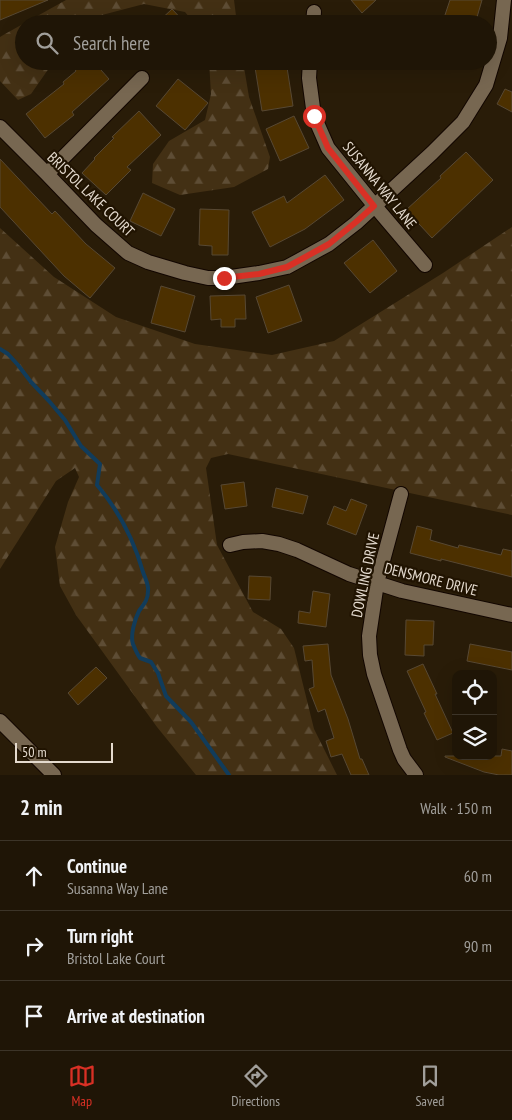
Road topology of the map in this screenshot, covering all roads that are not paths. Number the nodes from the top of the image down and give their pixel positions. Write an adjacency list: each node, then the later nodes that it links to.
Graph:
1 (504, 0): 2 (street, BRISTOL LAKE COURT)
2 (497, 48)
3 (309, 70): 8 (street, SUSANNA WAY LANE)
4 (490, 70): 8 (street, BRISTOL LAKE COURT)
5 (142, 78): 7 (street)
6 (0, 127): 7 (street, BRISTOL LAKE COURT)
7 (47, 174): 8 (street, BRISTOL LAKE COURT)
8 (374, 206): 9 (street, SUSANNA WAY LANE)
9 (425, 265)
10 (401, 494): 12 (street, DOWLING DRIVE)
11 (230, 545): 12 (street, DENSMORE DRIVE)
12 (377, 583): 13 (street, DENSMORE DRIVE); 16 (street, DOWLING DRIVE)
13 (512, 616)
14 (0, 722): 15 (street)
15 (54, 775)
16 (416, 775)

